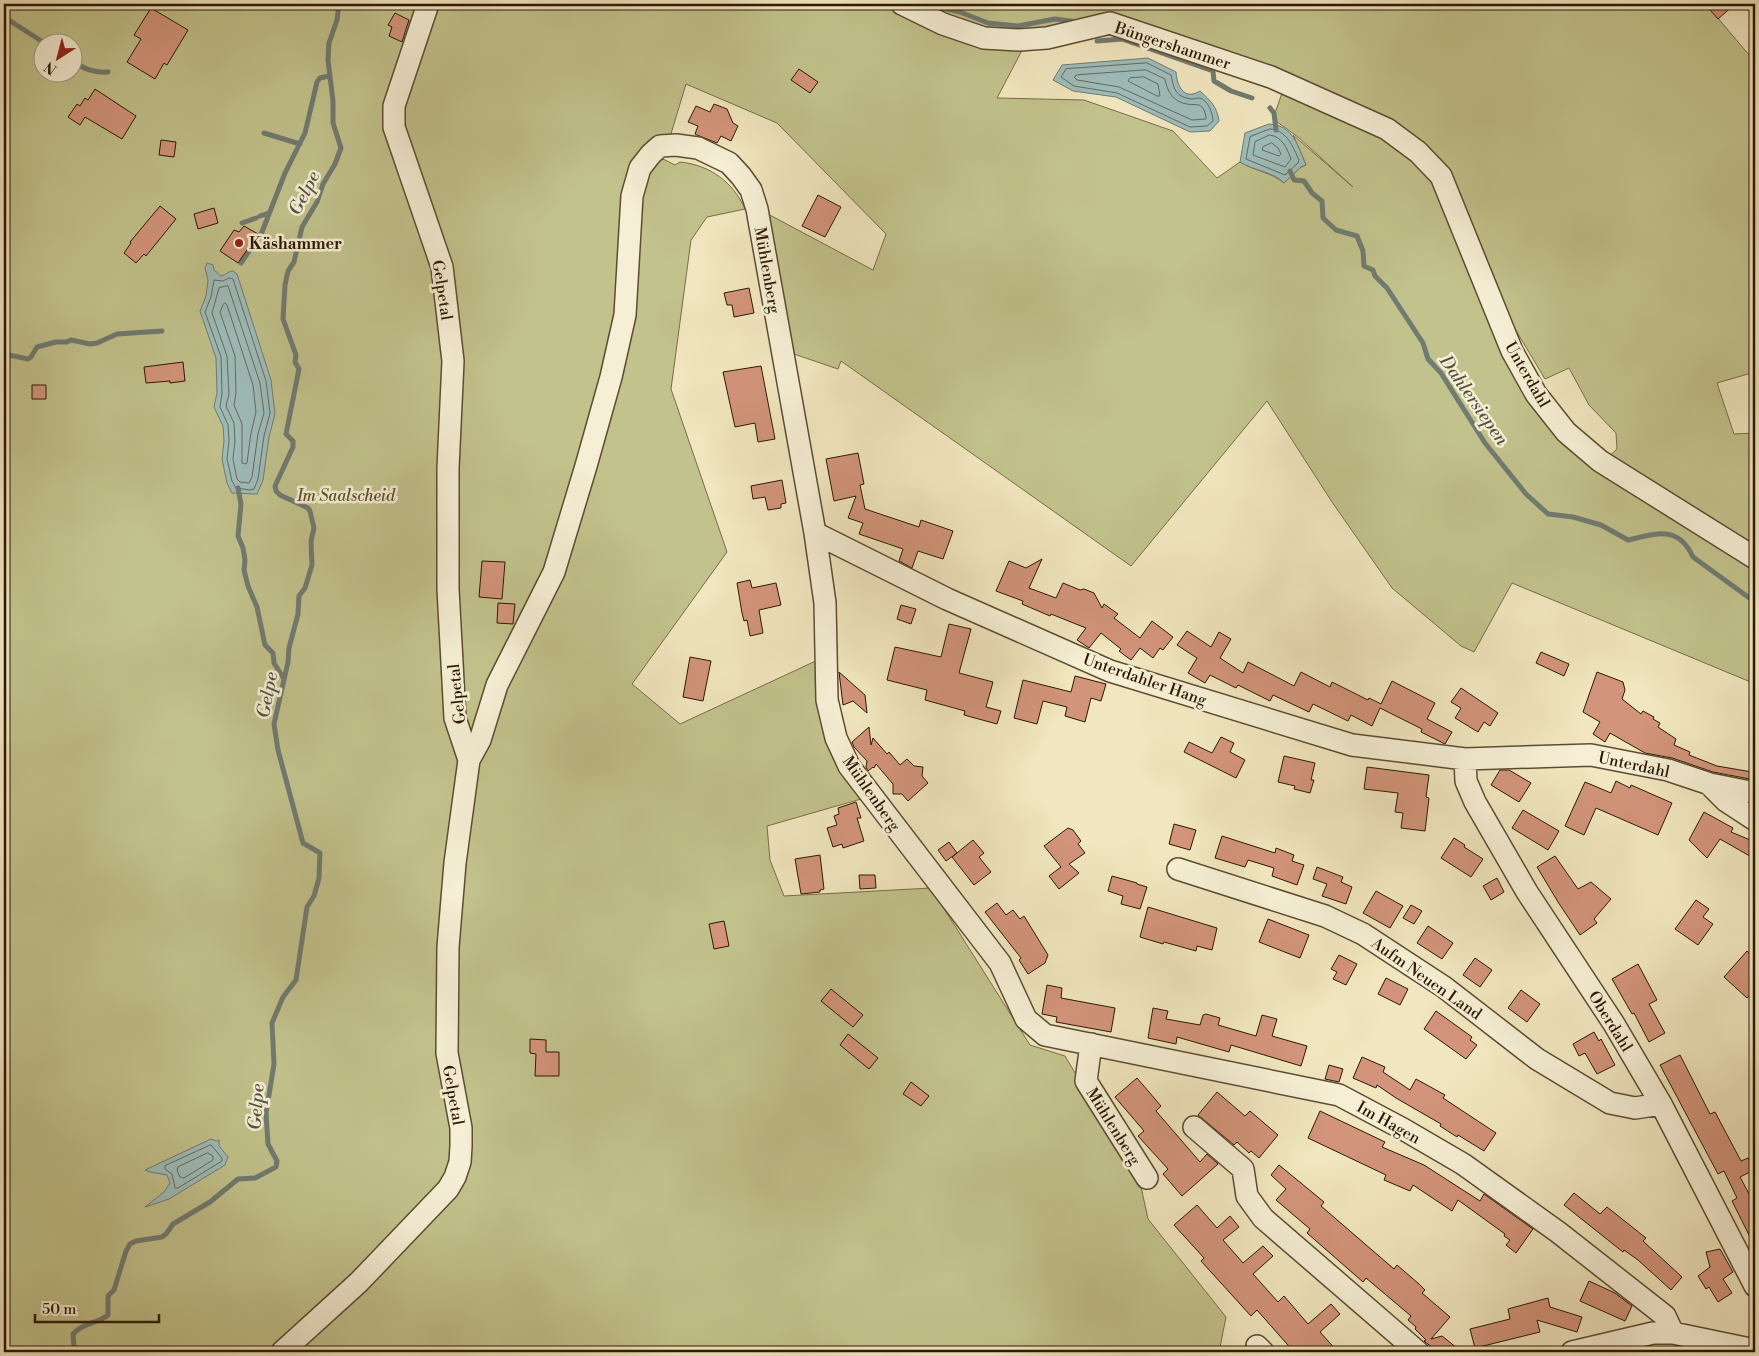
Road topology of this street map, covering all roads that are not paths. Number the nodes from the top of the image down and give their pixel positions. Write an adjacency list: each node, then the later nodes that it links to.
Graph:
1 (428, 4): 7 (street, Gelpetal)
2 (902, 4): 3 (street, Büngershammer)
3 (1405, 142): 5 (street, Unterdahl)
4 (815, 533): 6 (street, Unterdahler Hang); 7 (street, Mühlenberg); 12 (street, Mühlenberg)
5 (1755, 558)
6 (1465, 759): 8 (street, Unterdahl); 14 (street, Oberdahl)
7 (469, 760): 20 (street, Gelpetal)
8 (1710, 784): 9 (street, Unterdahl); 10 (street, Unterdahl)
9 (1755, 793)
10 (1755, 820)
11 (1178, 868): 14 (street, Aufm Neuen Land)
12 (1046, 1035): 13 (street, Im Hagen)
13 (1091, 1044): 16 (street, Mühlenberg); 18 (street, Im Hagen)
14 (1661, 1104): 17 (street, Oberdahl)
15 (1194, 1127): 21 (street)
16 (1146, 1178)
17 (1755, 1286)
18 (1672, 1333): 19 (street); 22 (street)
19 (1755, 1350)
20 (282, 1352)
21 (1418, 1352)
22 (1572, 1352)

